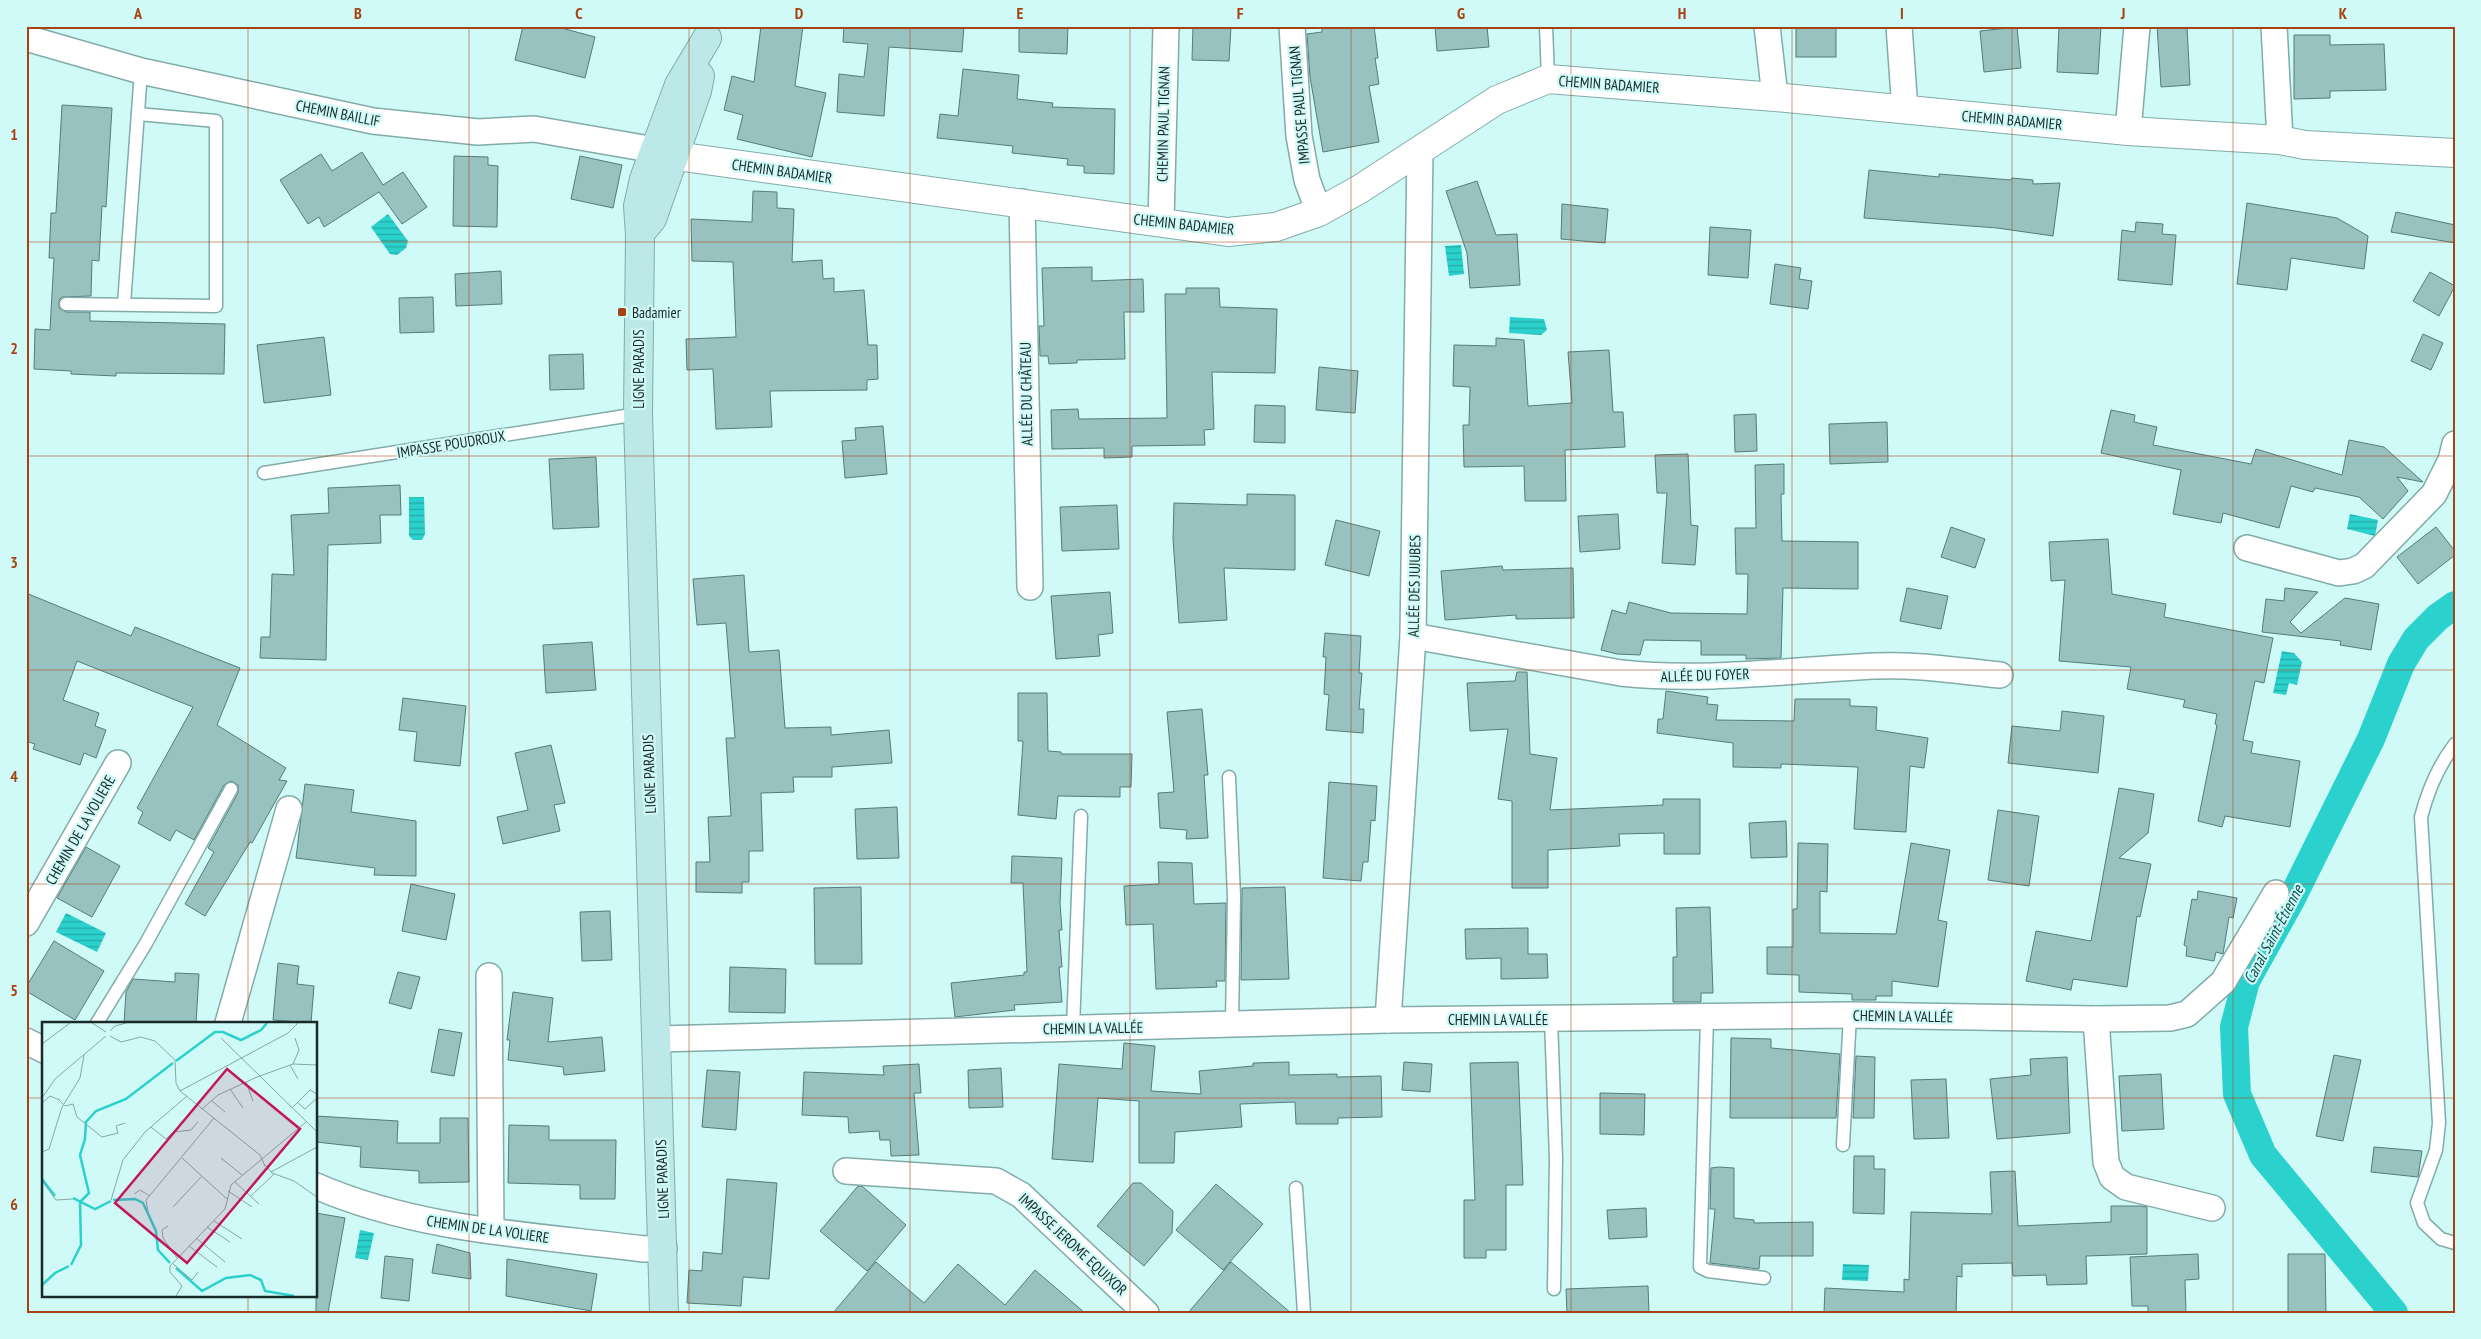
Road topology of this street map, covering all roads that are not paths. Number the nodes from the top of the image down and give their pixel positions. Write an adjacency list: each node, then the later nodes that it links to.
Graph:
1 (1166, 26): 22 (street, CHEMIN PAUL TIGNAN)
2 (1292, 26): 21 (street, IMPASSE PAUL TIGNAN)
3 (1546, 26): 11 (lane)
4 (1767, 26): 12 (street)
5 (1899, 26): 13 (street)
6 (2138, 26): 15 (street)
7 (2274, 26): 16 (street)
8 (709, 32): 18 (main road, LIGNE PARADIS)
9 (26, 38): 10 (street, CHEMIN BAILLIF)
10 (141, 71): 14 (lane); 18 (street, CHEMIN BAILLIF)
11 (1548, 79): 12 (street, CHEMIN BADAMIER); 17 (street, CHEMIN BADAMIER)
12 (1775, 97): 13 (street, CHEMIN BADAMIER)
13 (1905, 110): 15 (street, CHEMIN BADAMIER)
14 (138, 114): 24 (lane); 24 (lane)
15 (2128, 131): 16 (street, CHEMIN BADAMIER)
16 (2280, 140): 19 (street, CHEMIN BADAMIER)
17 (1420, 150): 21 (street, CHEMIN BADAMIER); 30 (street, ALLÉE DES JUJUBES)
18 (664, 152): 20 (street, CHEMIN BADAMIER); 25 (main road, LIGNE PARADIS)
19 (2455, 153)
20 (1022, 202): 22 (street, CHEMIN BADAMIER); 29 (street, ALLÉE DU CHÂTEAU)
21 (1319, 212): 22 (street, CHEMIN BADAMIER)
22 (1161, 222)
23 (66, 304): 24 (lane)
24 (124, 304)
25 (638, 414): 27 (lane, IMPASSE POUDROUX); 50 (main road, LIGNE PARADIS)
26 (2455, 444): 28 (street)
27 (264, 474)
28 (2247, 548)
29 (1030, 587)
30 (1414, 636): 31 (street, ALLÉE DU FOYER); 45 (street, ALLÉE DES JUJUBES)
31 (2000, 675)
32 (2455, 744): 59 (lane)
33 (118, 763): 39 (street, CHEMIN DE LA VOLIERE)
34 (1229, 777): 48 (lane)
35 (232, 789): 46 (lane)
36 (289, 810): 47 (street)
37 (1081, 816): 49 (lane)
38 (2276, 893): 44 (street, CHEMIN LA VALLÉE)
39 (26, 923)
40 (489, 976): 58 (street)
41 (1850, 1015): 42 (street, CHEMIN LA VALLÉE); 44 (street, CHEMIN LA VALLÉE); 53 (lane)
42 (1707, 1018): 43 (street, CHEMIN LA VALLÉE); 61 (lane)
43 (1551, 1019): 45 (street, CHEMIN LA VALLÉE); 62 (lane)
44 (2096, 1019): 57 (street)
45 (1388, 1020): 48 (street, CHEMIN LA VALLÉE)
46 (98, 1022)
47 (228, 1022)
48 (1232, 1024): 49 (street, CHEMIN LA VALLÉE)
49 (1073, 1028): 50 (street, CHEMIN LA VALLÉE)
50 (657, 1039): 60 (main road, LIGNE PARADIS)
51 (26, 1041): 52 (street)
52 (42, 1049)
53 (1843, 1145)
54 (846, 1171): 64 (street, IMPASSE JEROME EQUIXOR)
55 (318, 1187): 58 (street, CHEMIN DE LA VOLIERE)
56 (1296, 1188): 65 (lane)
57 (2212, 1208)
58 (491, 1230): 60 (street, CHEMIN DE LA VOLIERE)
59 (2455, 1243)
60 (664, 1248): 63 (main road, LIGNE PARADIS)
61 (1764, 1278)
62 (1554, 1288)
63 (664, 1313)
64 (1146, 1313)
65 (1304, 1313)

